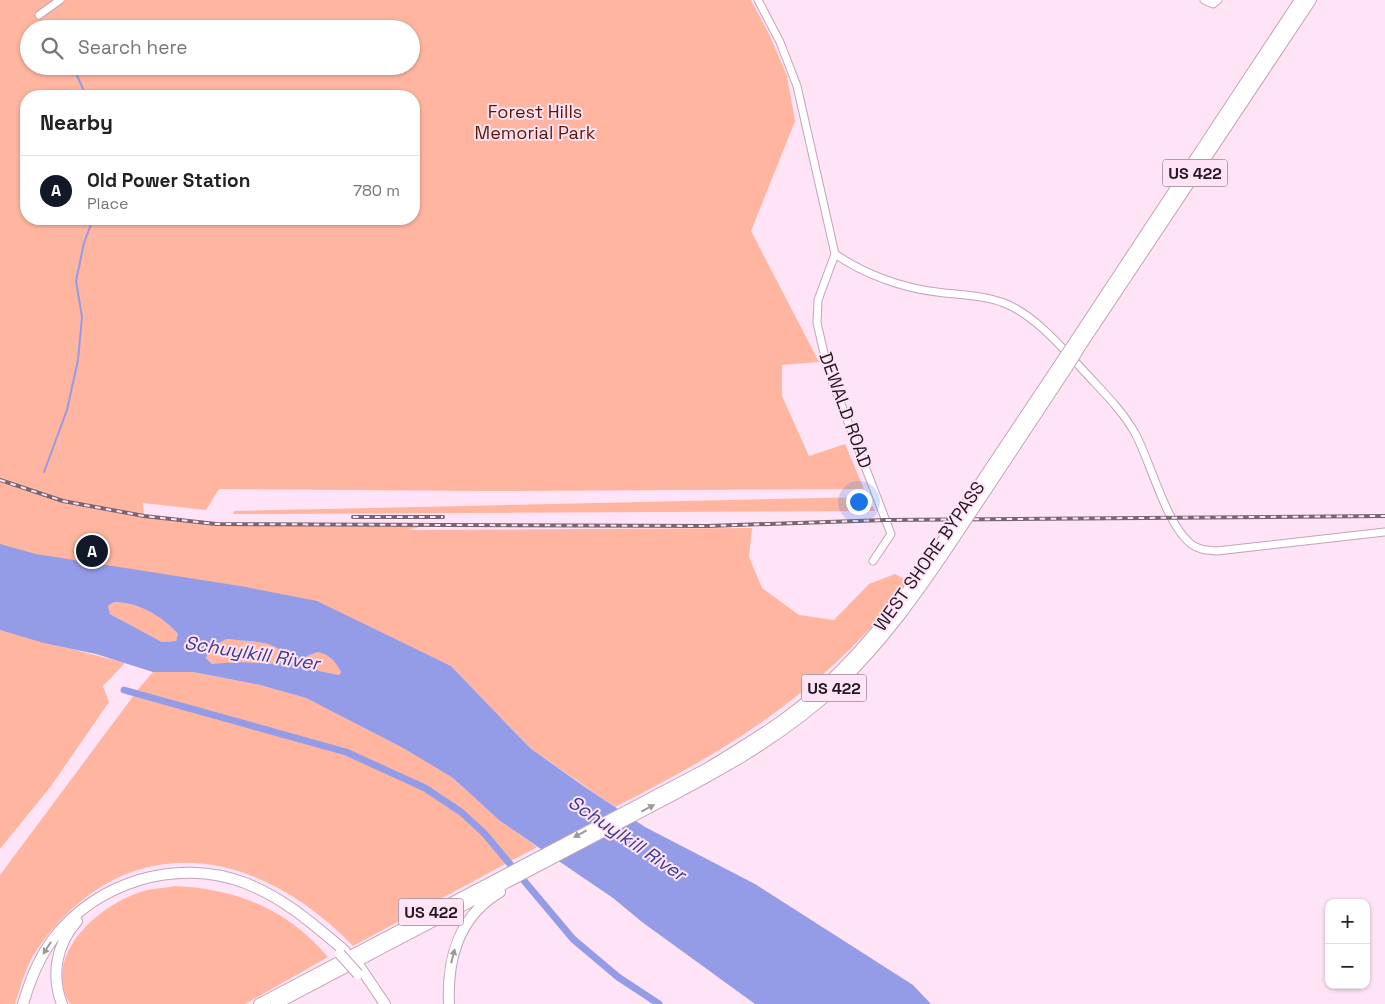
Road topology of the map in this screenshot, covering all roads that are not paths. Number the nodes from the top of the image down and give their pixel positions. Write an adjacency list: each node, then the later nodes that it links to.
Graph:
1 (60, 0): 7 (street)
2 (758, 0): 8 (street)
3 (1204, 0): 4 (street)
4 (1218, 0)
5 (1300, 0): 9 (highway, WEST SHORE BYPASS / US 422)
6 (1311, 0): 9 (highway, WEST SHORE BYPASS / US 422)
7 (38, 15)
8 (835, 254): 10 (street); 11 (street, DEWALD ROAD)
9 (1077, 344): 12 (highway, WEST SHORE BYPASS / US 422, bridge)
10 (1385, 532)
11 (873, 561)
12 (674, 789): 13 (highway, WEST SHORE BYPASS / US 422, one-way to 13); 13 (highway, WEST SHORE BYPASS / US 422, one-way to 12)
13 (510, 879): 18 (highway, WEST SHORE BYPASS / US 422); 19 (highway, WEST SHORE BYPASS / US 422); 22 (highway, one-way to 13)
14 (343, 952): 15 (highway, bridge); 16 (highway, one-way to 16); 17 (highway)
15 (359, 971): 20 (highway); 21 (highway)
16 (23, 1004)
17 (62, 1004)
18 (259, 1004)
19 (276, 1004)
20 (378, 1004)
21 (385, 1004)
22 (449, 1004)

